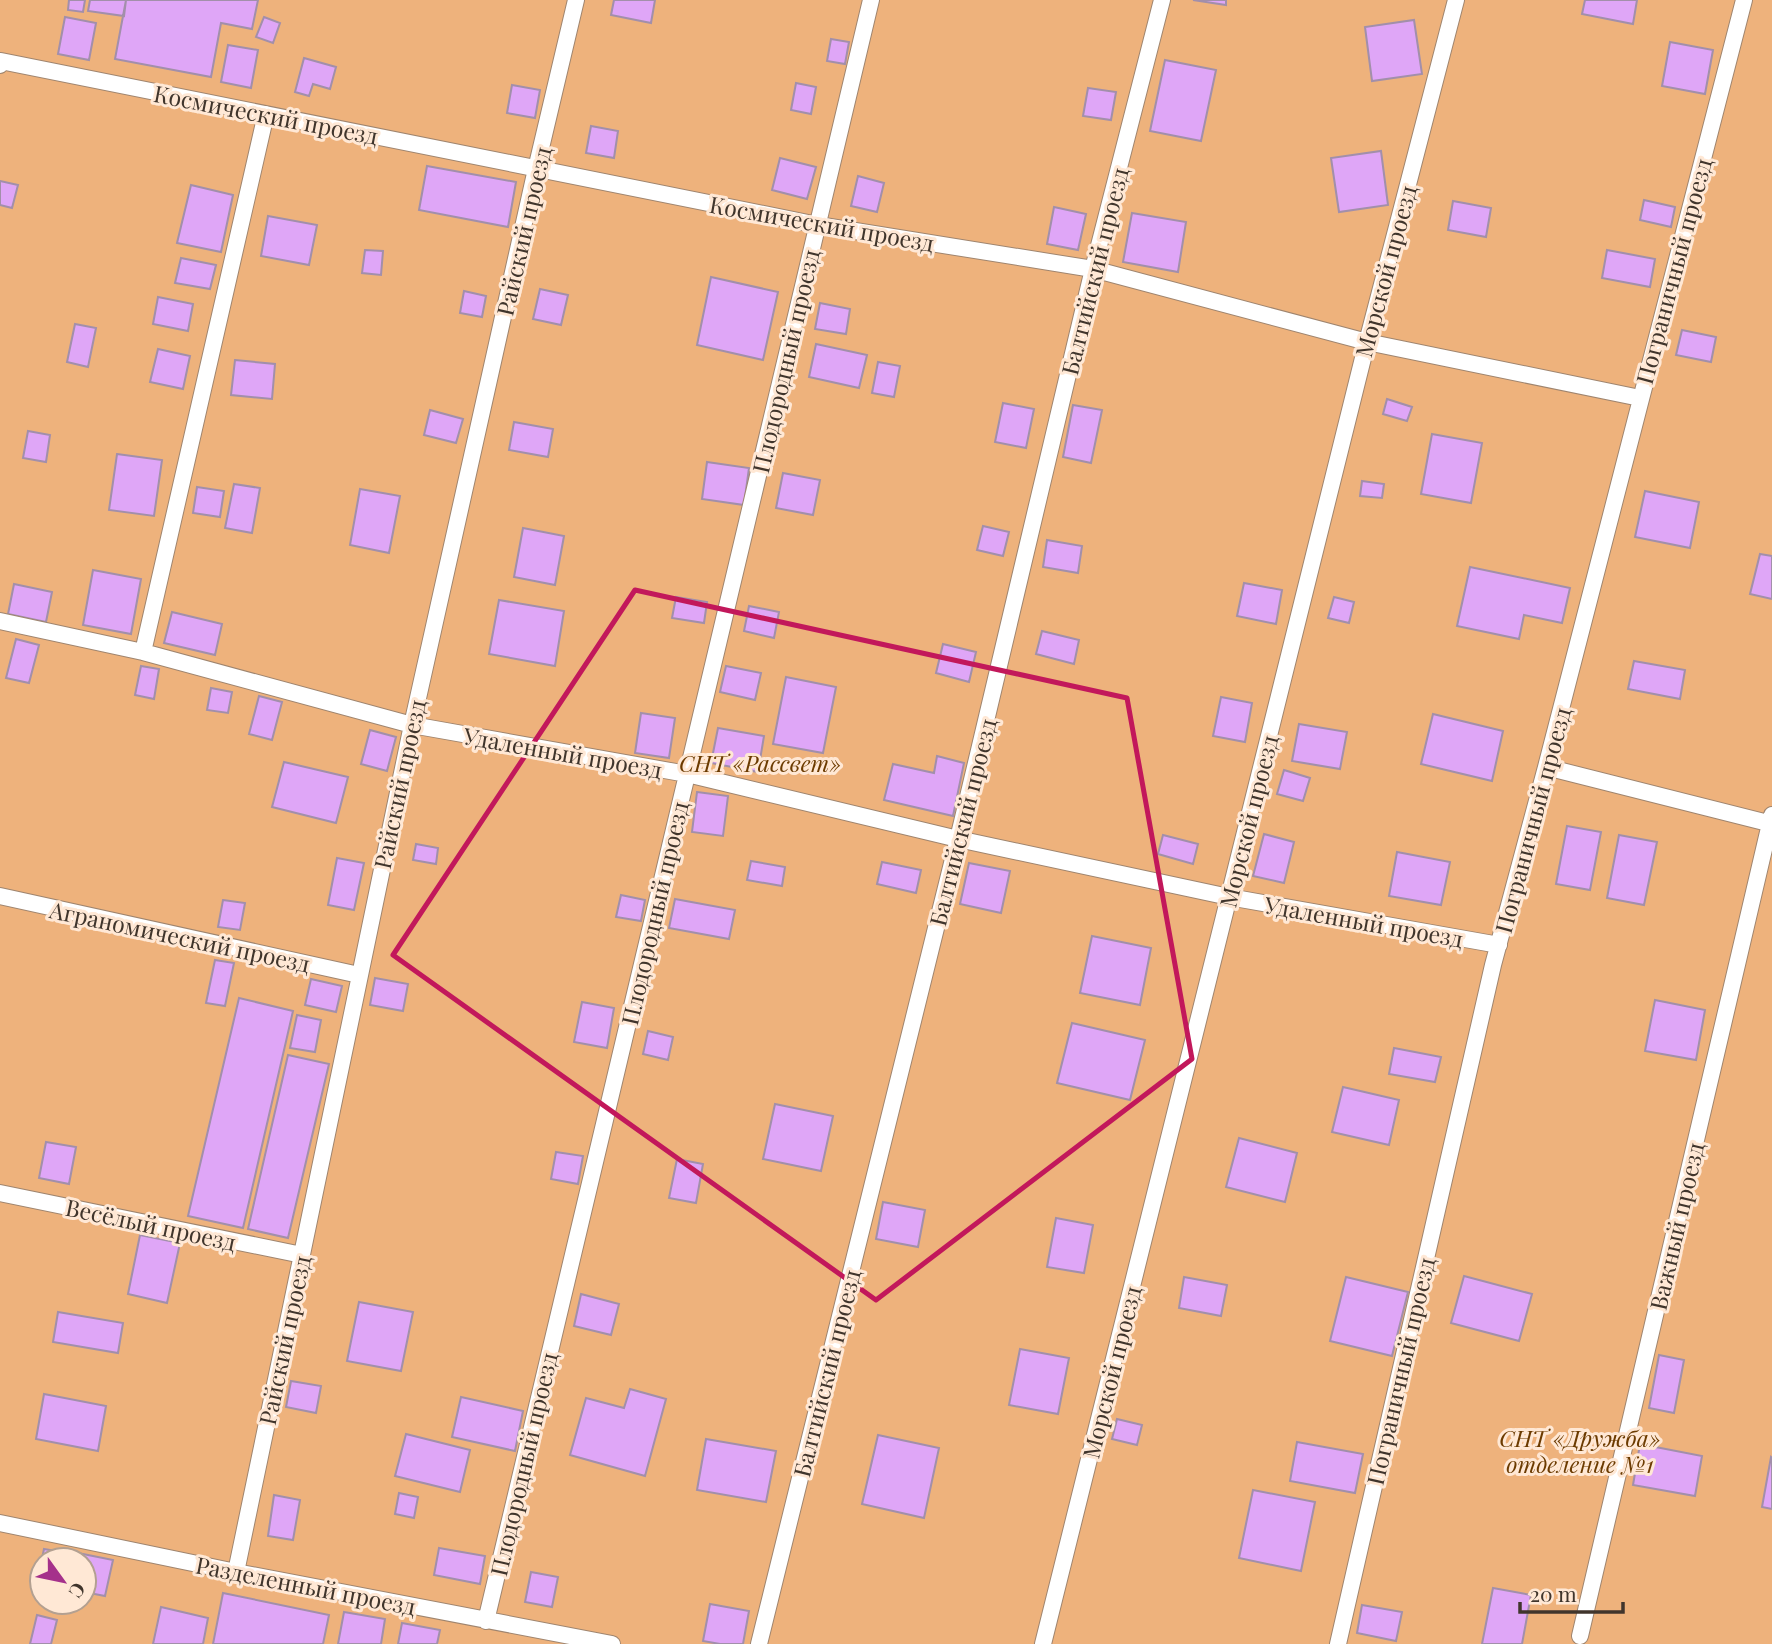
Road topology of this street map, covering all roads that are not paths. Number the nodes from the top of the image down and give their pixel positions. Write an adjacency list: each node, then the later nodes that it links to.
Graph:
1 (576, 0): 8 (lane, Райский проезд)
2 (871, 0): 9 (lane, Плодородный проезд)
3 (1162, 0): 10 (lane, Балтийский проезд)
4 (1456, 0): 11 (lane, Морской проезд)
5 (1744, 0): 12 (lane, Пограничный проезд)
6 (1, 63): 7 (lane, Космический проезд)
7 (266, 114): 8 (lane, Космический проезд); 14 (lane)
8 (536, 169): 9 (lane, Космический проезд); 15 (lane, Райский проезд)
9 (818, 225): 10 (lane, Космический проезд); 17 (lane, Плодородный проезд)
10 (1093, 270): 11 (lane, Космический проезд); 19 (lane, Балтийский проезд)
11 (1367, 342): 12 (lane, Космический проезд); 21 (lane, Морской проезд)
12 (1640, 398): 16 (lane, Пограничный проезд)
13 (0, 621): 14 (lane, Удаленный проезд)
14 (142, 652): 15 (lane, Удаленный проезд)
15 (412, 725): 17 (lane, Удаленный проезд); 23 (lane, Райский проезд)
16 (1546, 767): 18 (lane); 22 (lane, Пограничный проезд)
17 (687, 774): 19 (lane, Удаленный проезд); 28 (lane, Плодородный проезд)
18 (1771, 821): 29 (lane, Важный проезд)
19 (958, 839): 21 (lane, Удаленный проезд); 31 (lane, Балтийский проезд)
20 (0, 897): 23 (lane, Аграномический проезд)
21 (1229, 897): 22 (lane, Удаленный проезд); 32 (lane, Морской проезд)
22 (1499, 945): 33 (lane, Пограничный проезд)
23 (359, 975): 25 (lane, Райский проезд)
24 (0, 1193): 25 (lane, Весёлый проезд)
25 (302, 1255): 27 (lane, Райский проезд)
26 (0, 1523): 27 (lane, Разделенный проезд)
27 (236, 1572): 28 (lane, Разделенный проезд)
28 (486, 1621): 30 (lane, Разделенный проезд)
29 (1580, 1636)
30 (612, 1644)
31 (759, 1644)
32 (1043, 1644)
33 (1338, 1644)

